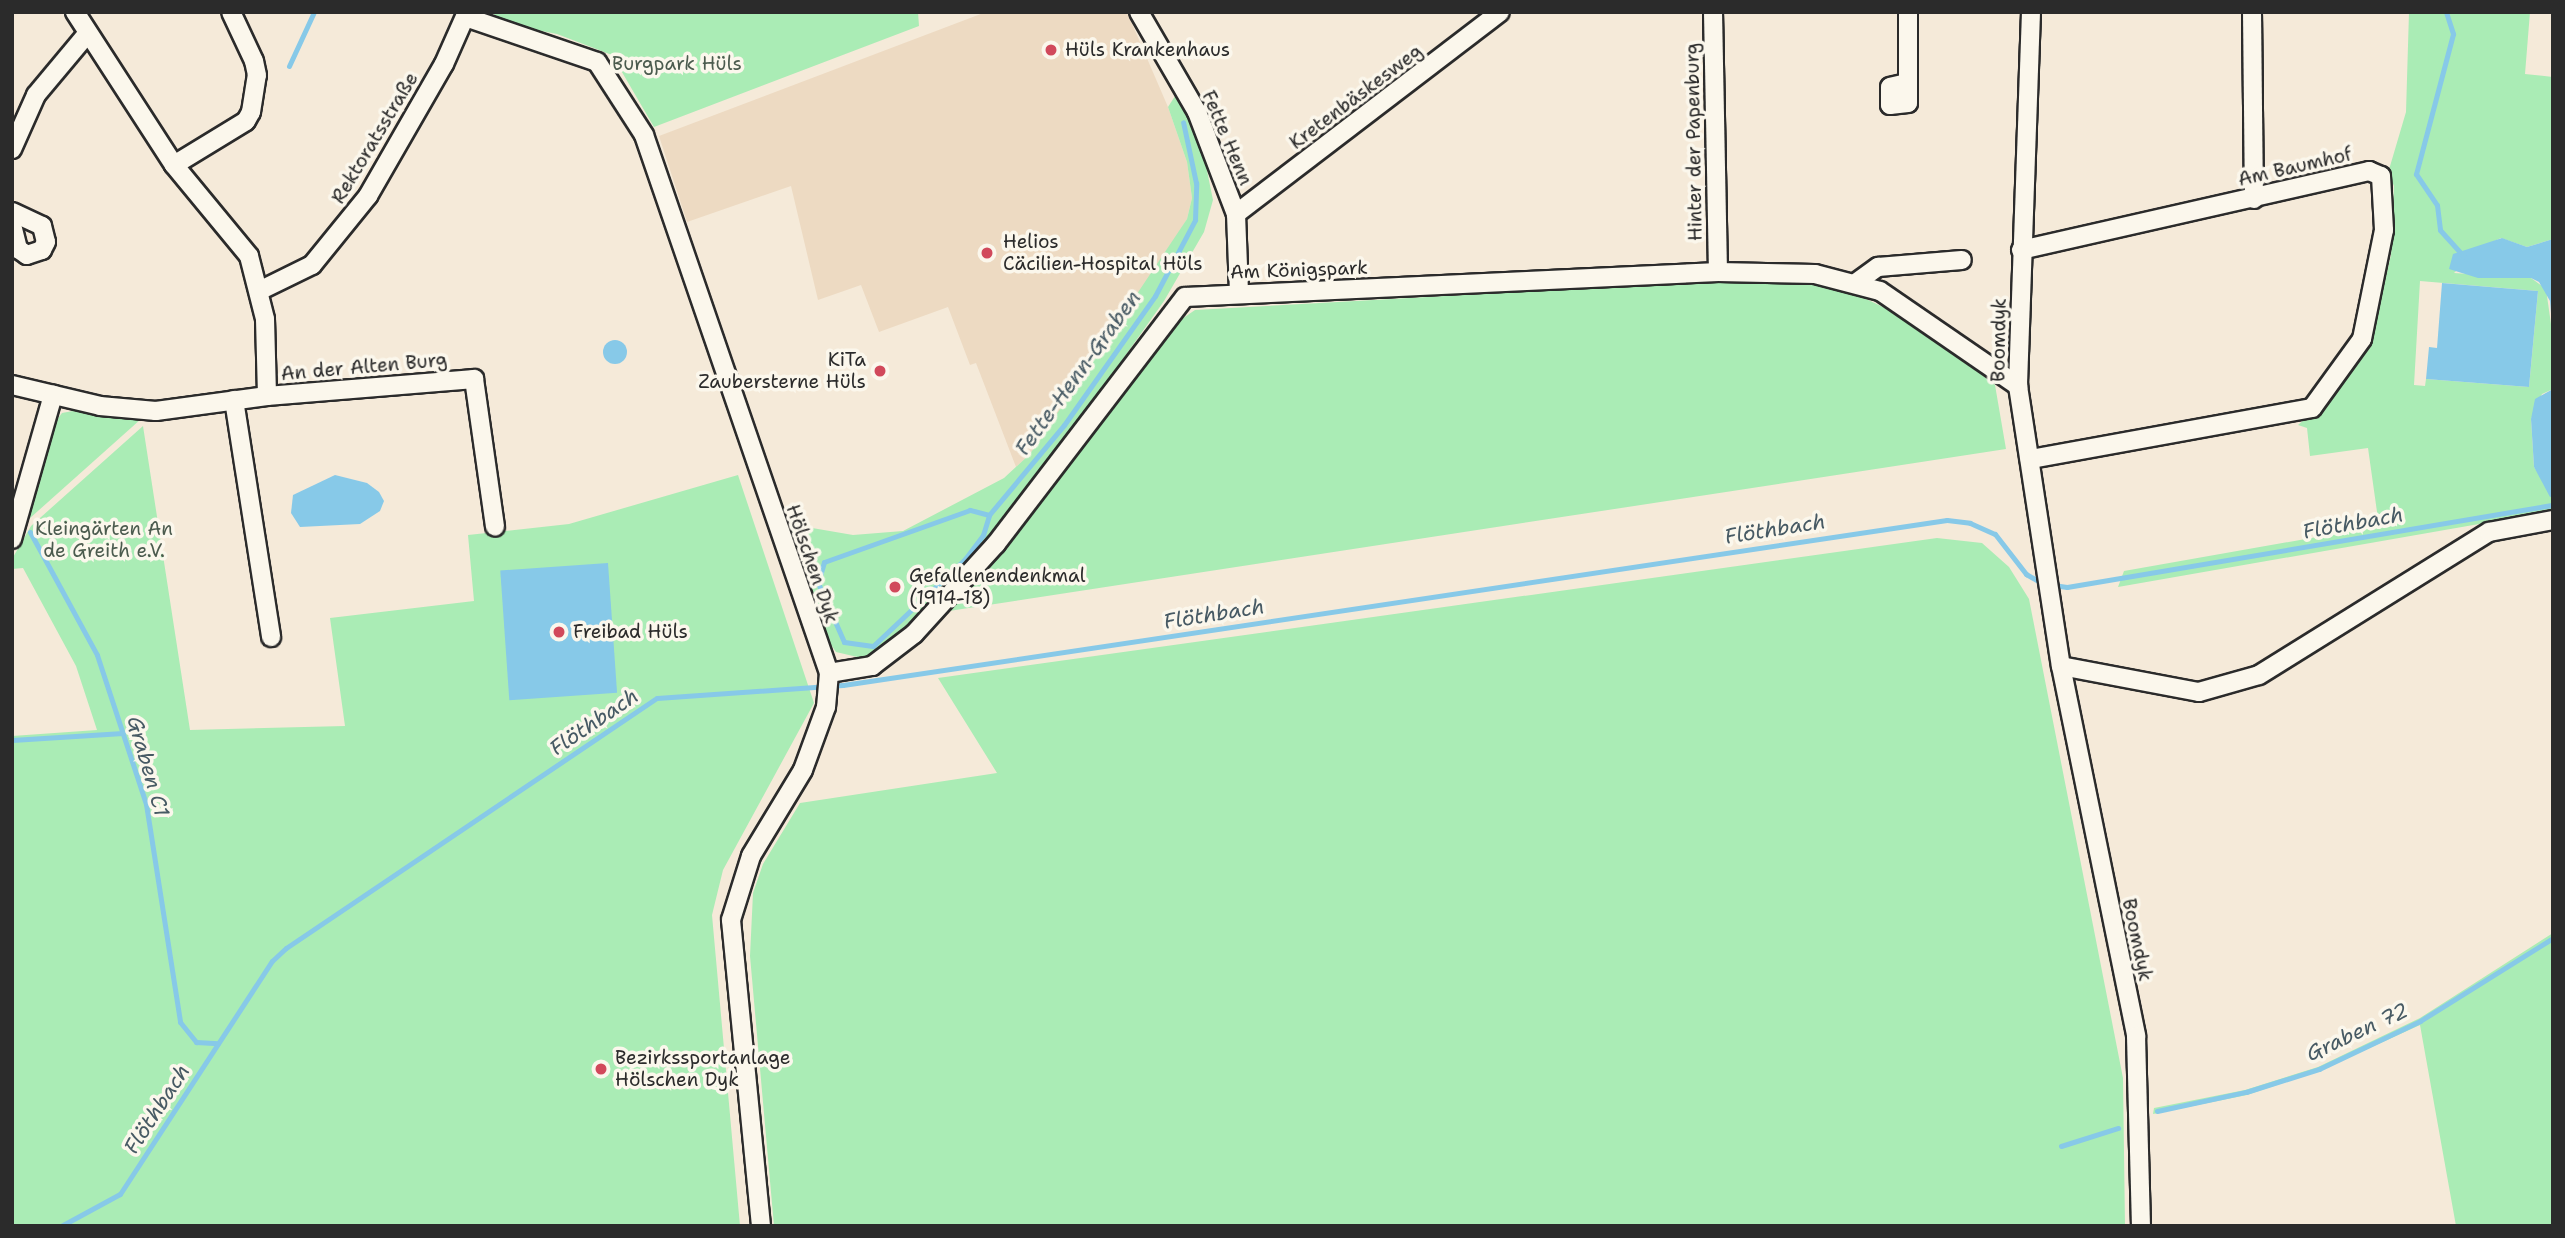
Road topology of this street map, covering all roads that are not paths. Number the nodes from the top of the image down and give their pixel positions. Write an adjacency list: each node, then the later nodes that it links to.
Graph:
1 (75, 12): 10 (street)
2 (231, 12): 13 (street)
3 (1139, 12): 16 (street, Fette Henn)
4 (1500, 12): 16 (street, Kretenbäskesweg)
5 (1713, 12): 20 (street, Hinter der Papenburg)
6 (1908, 12): 11 (street)
7 (2031, 12): 18 (street, Boomdyk)
8 (2252, 12): 14 (street)
9 (467, 15): 22 (street, Rektoratsstraße); 35 (street, Hölschen Dyk)
10 (87, 33): 12 (street); 13 (street)
11 (1907, 83)
12 (12, 149)
13 (174, 165): 22 (street)
14 (2254, 199): 18 (street, Am Baumhof); 29 (street, Am Baumhof)
15 (12, 212): 17 (street)
16 (1236, 214): 23 (street, Fette Henn)
17 (12, 225)
18 (2021, 250): 25 (street, Boomdyk)
19 (1962, 260): 21 (street)
20 (1718, 272): 21 (street, Am Königspark); 23 (street, Am Königspark)
21 (1857, 282): 25 (street, Am Königspark)
22 (261, 290): 27 (street)
23 (1239, 292): 35 (street, Am Königspark)
24 (12, 385): 26 (street, An der Alten Burg)
25 (2018, 386): 29 (street, Boomdyk)
26 (53, 396): 28 (street, An der Alten Burg); 32 (street)
27 (267, 396): 28 (street, An der Alten Burg); 31 (street, An der Alten Burg)
28 (234, 400): 33 (street)
29 (2030, 459): 34 (street, Boomdyk)
30 (2553, 520): 34 (street)
31 (495, 527)
32 (12, 539)
33 (271, 637)
34 (2061, 666): 37 (street, Boomdyk)
35 (830, 673): 36 (street, Hölschen Dyk)
36 (761, 1226)
37 (2141, 1226)

